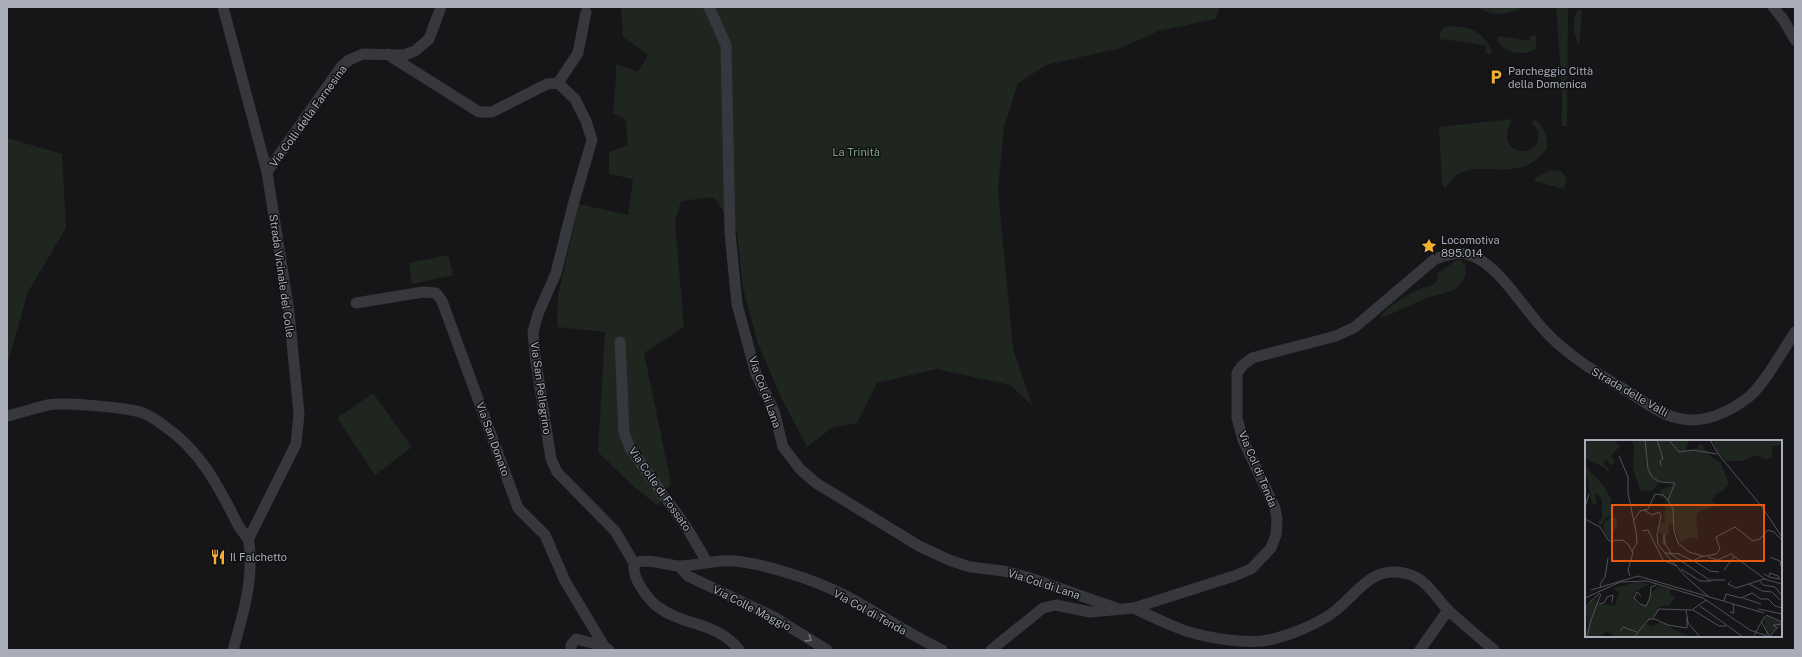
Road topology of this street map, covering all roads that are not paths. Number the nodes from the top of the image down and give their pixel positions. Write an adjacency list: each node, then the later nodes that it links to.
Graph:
1 (223, 7): 9 (street, Strada Vicinale del Colle)
2 (441, 7): 7 (street, Via Colli della Farnesina)
3 (709, 7): 20 (street, Via Col di Lana)
4 (1773, 7): 6 (street)
5 (586, 12): 8 (street)
6 (1795, 40)
7 (387, 54): 8 (street); 9 (street, Via Colli della Farnesina)
8 (558, 83): 17 (street, Via San Pellegrino)
9 (267, 172): 15 (street, Strada Vicinale del Colle)
10 (1471, 255): 12 (street, Strada delle Valli); 19 (street, Via Col di Tenda)
11 (356, 303): 22 (street, Via San Donato)
12 (1795, 332)
13 (620, 342): 16 (street, Via Colle di Fossato)
14 (7, 416): 15 (street)
15 (248, 540): 23 (street)
16 (707, 562): 18 (street, Via Col di Tenda); 27 (street, Via Col di Tenda)
17 (634, 563): 18 (street, Via Col di Tenda); 25 (street)
18 (679, 566): 26 (street, Via Colle Maggio, one-way to 26)
19 (1134, 608): 20 (street, Via Col di Tenda); 21 (street)
20 (1121, 610): 28 (street, Via Col di Tenda)
21 (1448, 610): 29 (street); 30 (street)
22 (607, 648): 24 (street, Via San Donato)
23 (233, 650)
24 (571, 650)
25 (739, 650)
26 (827, 650)
27 (942, 650)
28 (991, 650)
29 (1420, 650)
30 (1494, 650)

